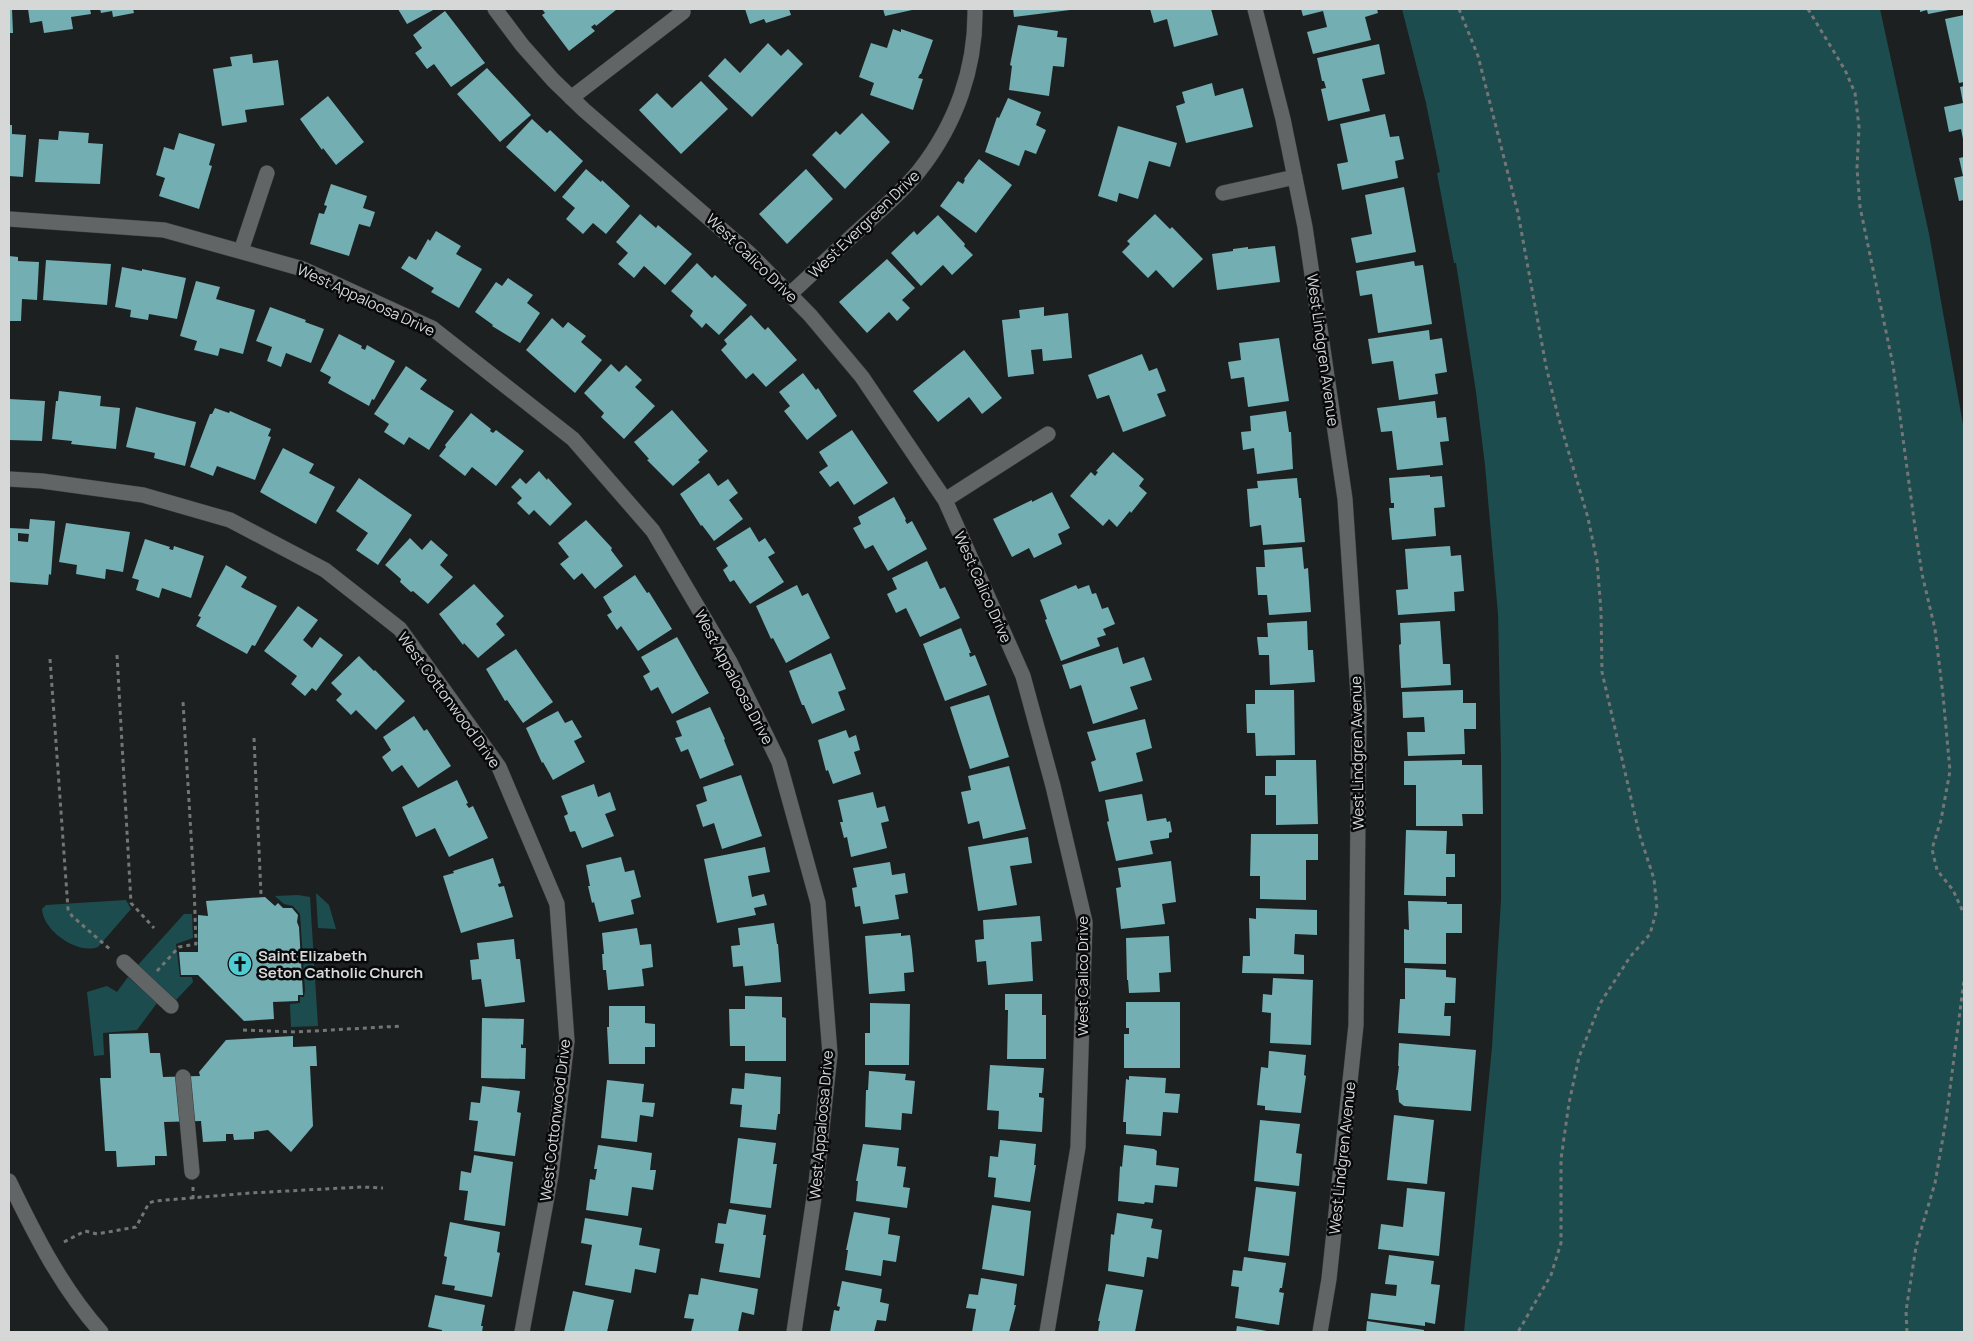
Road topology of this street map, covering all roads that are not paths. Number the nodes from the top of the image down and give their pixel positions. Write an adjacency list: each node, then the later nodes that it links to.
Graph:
1 (495, 9): 5 (street, West Calico Drive)
2 (975, 9): 11 (street, West Evergreen Drive)
3 (1256, 9): 7 (street, West Lindgren Avenue)
4 (683, 12): 5 (street)
5 (571, 98): 11 (street, West Calico Drive)
6 (267, 173): 10 (street)
7 (1295, 176): 8 (street); 24 (street, West Lindgren Avenue)
8 (1223, 193)
9 (9, 219): 10 (street, West Appaloosa Drive)
10 (241, 251): 22 (street, West Appaloosa Drive)
11 (790, 294): 14 (street, West Calico Drive)
12 (1048, 434): 14 (street)
13 (9, 479): 21 (street, West Cottonwood Drive)
14 (944, 500): 23 (street, West Calico Drive)
15 (124, 962): 16 (street)
16 (171, 1006)
17 (183, 1077): 18 (street)
18 (192, 1172)
19 (9, 1181): 20 (street)
20 (101, 1332)
21 (522, 1332)
22 (794, 1332)
23 (1047, 1332)
24 (1320, 1332)

